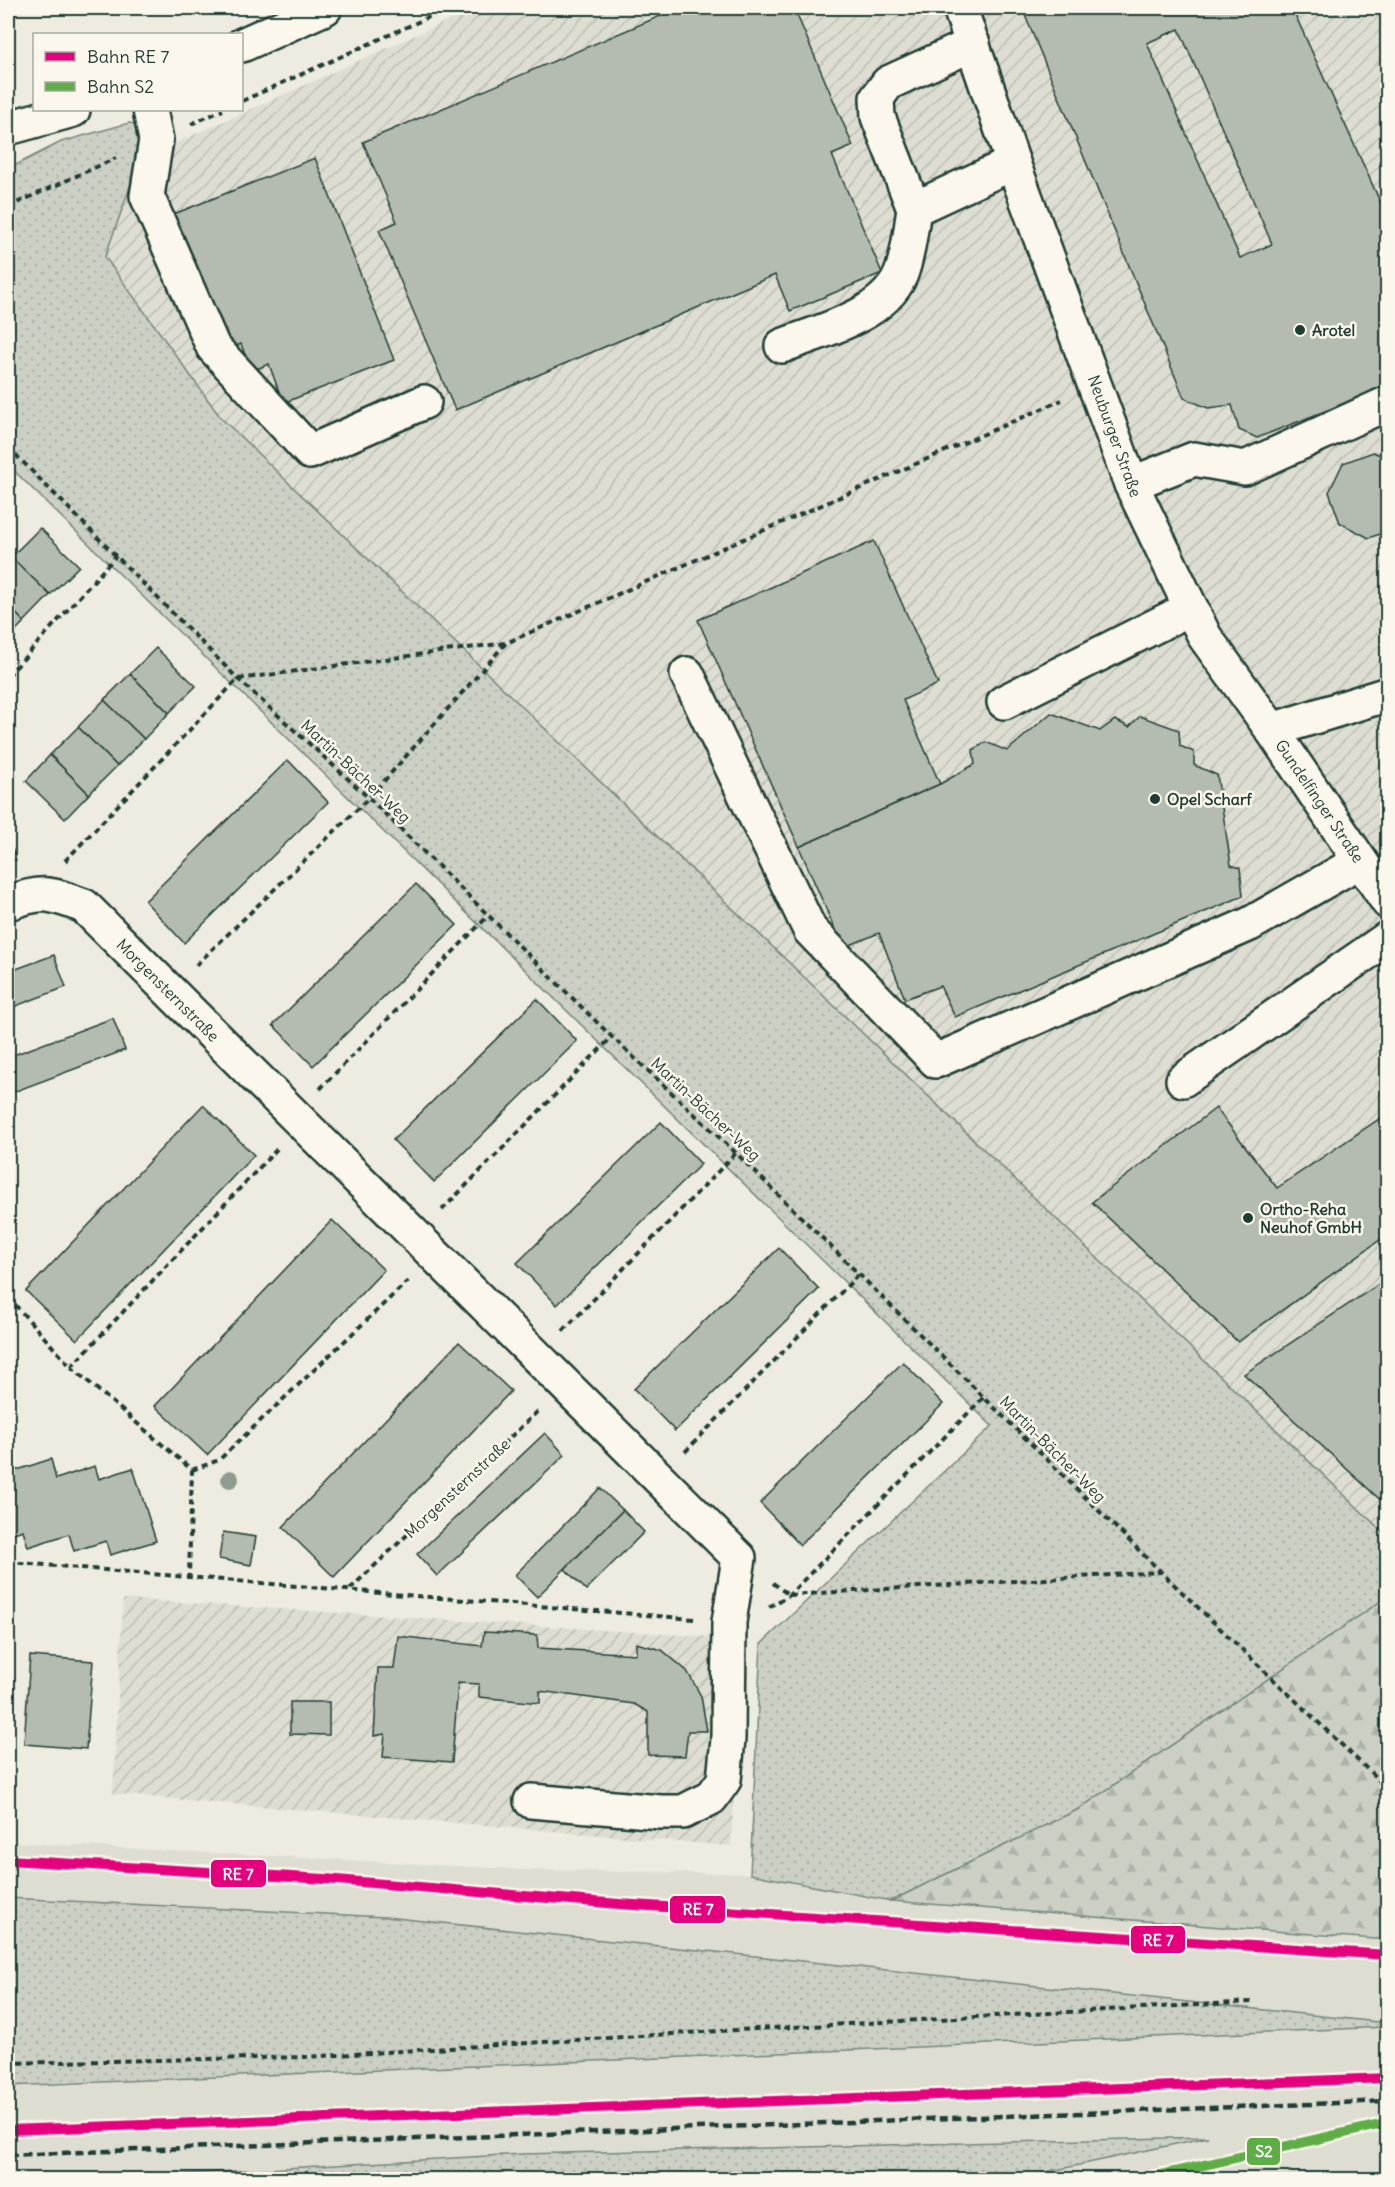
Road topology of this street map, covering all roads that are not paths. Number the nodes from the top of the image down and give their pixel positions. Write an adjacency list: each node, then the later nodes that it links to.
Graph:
1 (325, 8): 4 (street)
2 (960, 8): 3 (street, Neuburger Straße)
3 (973, 44): 8 (street, Neuburger Straße); 9 (street)
4 (243, 45)
5 (69, 111): 7 (street)
6 (150, 111): 11 (street)
7 (8, 128)
8 (1013, 164): 9 (street); 13 (street, Neuburger Straße)
9 (914, 208): 10 (street)
10 (782, 346)
11 (424, 402)
12 (1388, 403): 13 (street)
13 (1131, 484): 14 (street, Neuburger Straße)
14 (1191, 608): 17 (street); 18 (street, Neuburger Straße)
15 (687, 674): 19 (street)
16 (1388, 694): 18 (street)
17 (1004, 702)
18 (1272, 730): 19 (street, Gundelfinger Straße)
19 (1360, 861): 20 (street, Gundelfinger Straße)
20 (1388, 902)
21 (8, 903): 24 (street, Morgensternstraße)
22 (1388, 938): 23 (street)
23 (1183, 1080)
24 (531, 1801)

